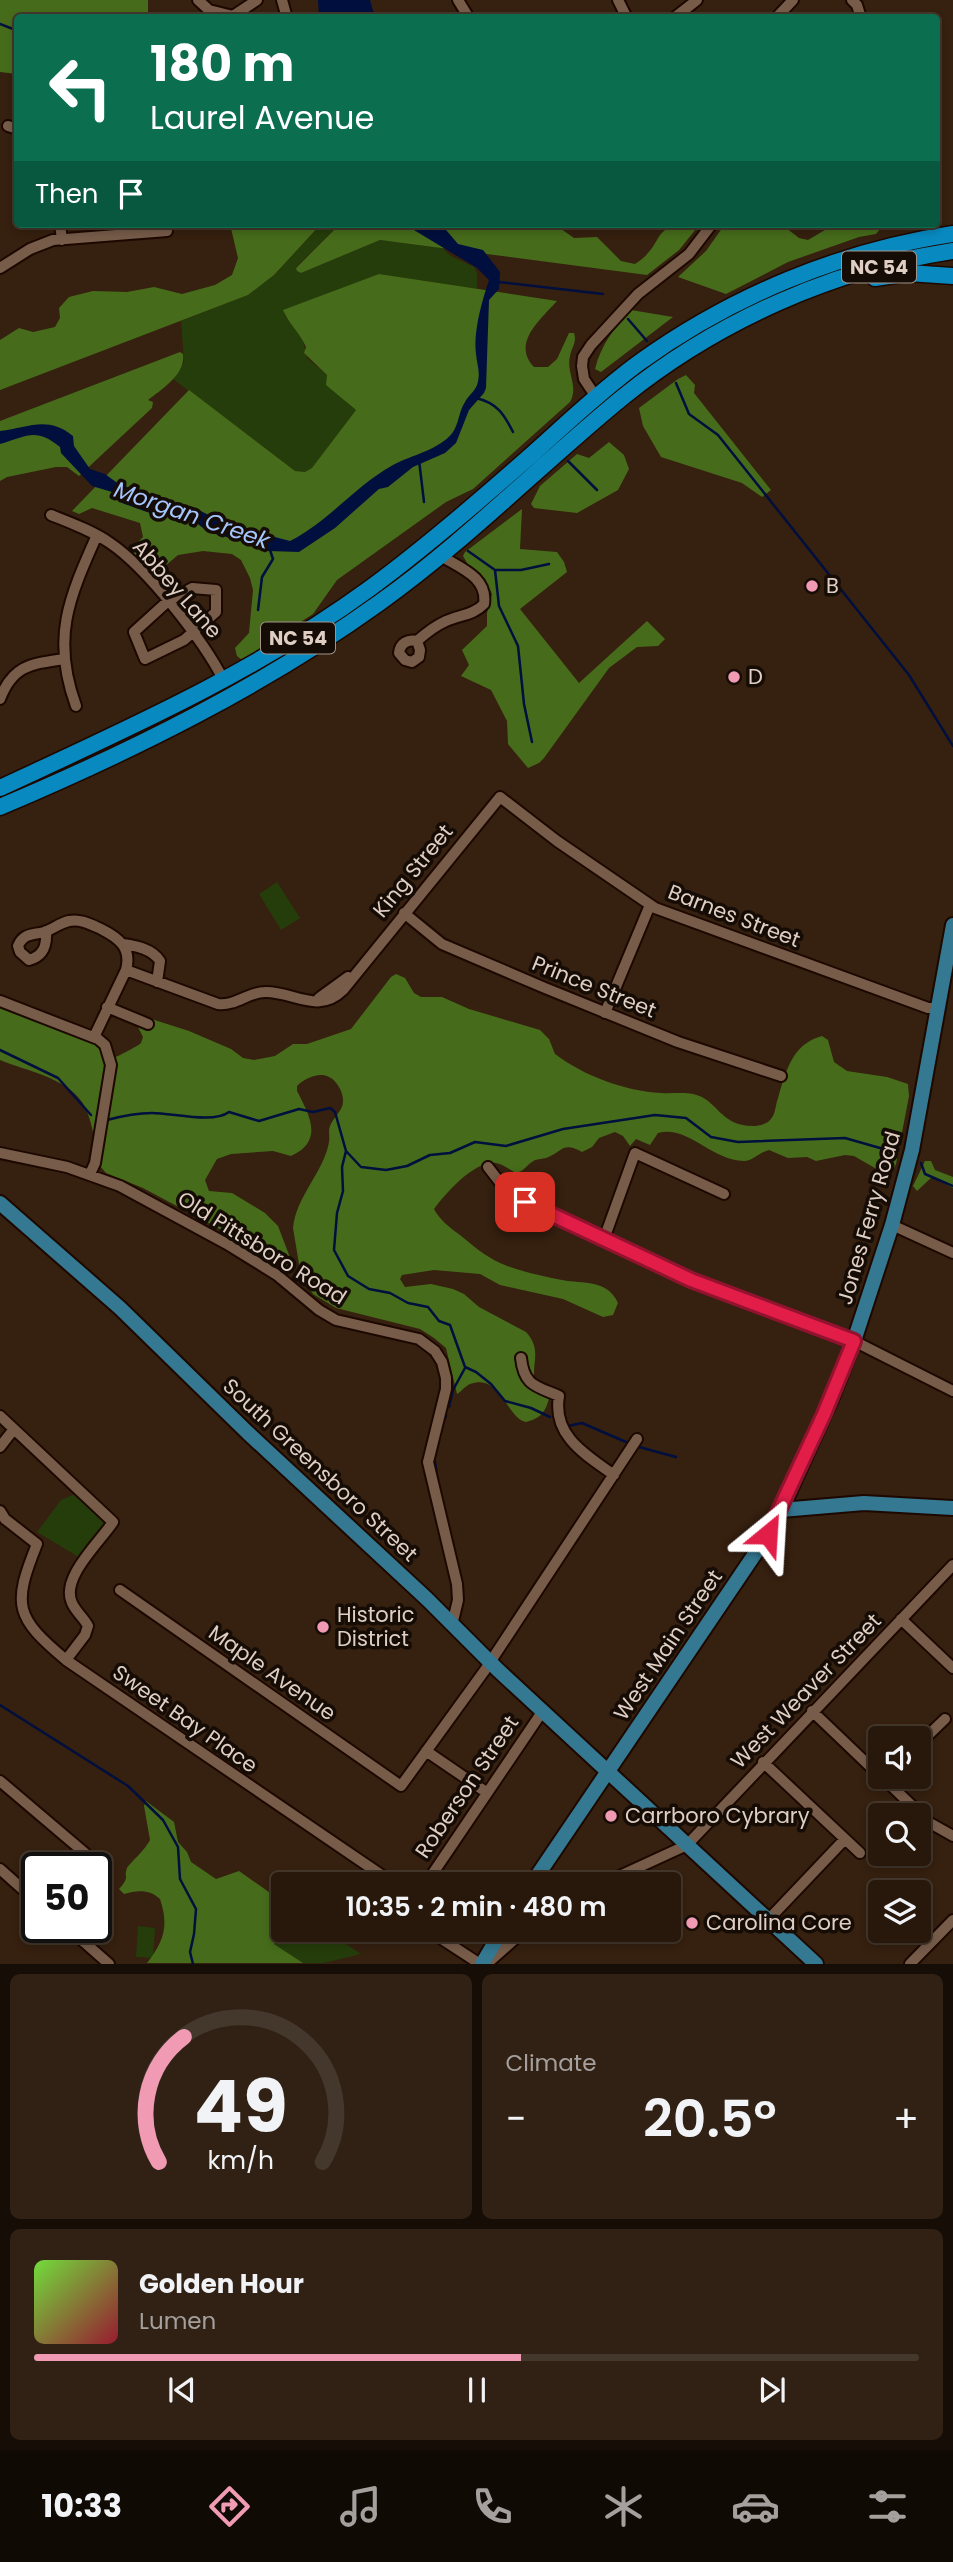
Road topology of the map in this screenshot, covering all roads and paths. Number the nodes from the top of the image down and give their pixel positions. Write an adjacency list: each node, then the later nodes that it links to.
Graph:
1 (198, 0): 4 (street)
2 (257, 0): 5 (street)
3 (793, 0): 6 (street)
4 (223, 14)
5 (238, 14)
6 (780, 14)
7 (953, 225): 13 (highway)
8 (60, 228): 12 (street)
9 (709, 228): 19 (street)
10 (167, 231): 12 (street)
11 (953, 234): 13 (highway, NC 54)
12 (62, 240): 15 (street)
13 (873, 251): 18 (highway, NC 54)
14 (953, 251): 17 (highway, NC 54)
15 (0, 268)
16 (953, 276): 17 (highway)
17 (807, 291): 20 (highway, NC 54)
18 (638, 364): 19 (highway, NC 54); 20 (highway)
19 (596, 397): 21 (highway); 26 (highway, NC 54)
20 (604, 414): 21 (highway, NC 54)
21 (570, 443): 24 (highway, NC 54)
22 (51, 515): 23 (street, Abbey Lane)
23 (97, 535): 25 (street, Abbey Lane); 29 (street)
24 (442, 556): 28 (street); 31 (highway, NC 54)
25 (167, 602): 27 (street, Abbey Lane); 27 (street); 27 (street)
26 (338, 611): 30 (highway, NC 54); 31 (highway)
27 (193, 632): 30 (street, Abbey Lane)
28 (417, 641)
29 (64, 659): 32 (street); 33 (street)
30 (224, 681): 34 (highway); 35 (highway, NC 54)
31 (239, 693): 34 (highway, NC 54)
32 (0, 699)
33 (76, 706)
34 (153, 736): 38 (highway, NC 54)
35 (35, 771): 36 (highway); 37 (highway, NC 54)
36 (0, 782)
37 (0, 788)
38 (30, 794): 40 (highway, NC 54); 41 (highway)
39 (500, 797): 42 (street, Barnes Street); 43 (street, King Street)
40 (0, 807)
41 (0, 814)
42 (650, 905): 51 (street, Barnes Street); 52 (street)
43 (404, 913): 48 (street, King Street); 52 (street, Prince Street)
44 (953, 925): 51 (main road, Jones Ferry Road)
45 (46, 931): 46 (street)
46 (123, 944): 47 (street); 48 (street)
47 (126, 970): 48 (street); 50 (street)
48 (157, 982)
49 (0, 1001): 54 (street)
50 (107, 1007): 53 (street); 54 (street)
51 (938, 1009): 61 (main road, Jones Ferry Road)
52 (605, 1013): 55 (street, Prince Street)
53 (148, 1024)
54 (93, 1037): 58 (street)
55 (781, 1076)
56 (0, 1153): 58 (street, Old Pittsboro Road)
57 (488, 1167): 62 (street)
58 (90, 1174): 78 (street, Old Pittsboro Road)
59 (724, 1194): 62 (street)
60 (0, 1203): 78 (main road, South Greensboro Street)
61 (892, 1225): 63 (street); 64 (main road, Jones Ferry Road)
62 (604, 1238): 64 (street)
63 (953, 1253)
64 (854, 1341): 66 (street); 73 (main road, Jones Ferry Road)
65 (521, 1359): 71 (street)
66 (953, 1391)
67 (0, 1416): 68 (street)
68 (13, 1429): 70 (street); 79 (street)
69 (638, 1439): 71 (street)
70 (0, 1447)
71 (614, 1475): 80 (street)
72 (953, 1508): 73 (main road)
73 (781, 1510): 89 (main road, West Main Street)
74 (0, 1511): 79 (street, Sweet Bay Place)
75 (953, 1565): 77 (street, West Weaver Street)
76 (120, 1590): 86 (street, Maple Avenue)
77 (901, 1619): 81 (street); 82 (street, West Weaver Street)
78 (452, 1625): 80 (main road, South Greensboro Street)
79 (66, 1660): 99 (street, Sweet Bay Place)
80 (490, 1663): 83 (main road, South Greensboro Street); 86 (street)
81 (953, 1668)
82 (812, 1711): 87 (street, West Weaver Street); 88 (street)
83 (542, 1712): 89 (main road, South Greensboro Street); 92 (street, Roberson Street)
84 (945, 1719): 85 (street)
85 (931, 1732)
86 (426, 1751): 92 (street)
87 (763, 1762): 94 (street); 95 (street, West Weaver Street)
88 (868, 1763)
89 (607, 1772): 95 (main road, South Greensboro Street); 101 (main road, West Main Street)
90 (0, 1781): 96 (street)
91 (895, 1789): 93 (street)
92 (486, 1792): 100 (street, Roberson Street)
93 (953, 1836)
94 (845, 1839): 97 (street); 104 (street)
95 (687, 1845): 102 (street); 104 (main road, South Greensboro Street)
96 (86, 1852)
97 (860, 1853)
98 (0, 1869): 103 (street)
99 (377, 1872)
100 (434, 1872)
101 (540, 1872)
102 (628, 1872)
103 (21, 1888)
104 (769, 1919): 112 (main road, South Greensboro Street)
105 (953, 1920): 113 (street)
106 (447, 1942): 111 (street)
107 (495, 1942): 111 (main road)
108 (511, 1942): 111 (street)
109 (85, 1943): 110 (street)
110 (109, 1964)
111 (482, 1964)
112 (816, 1964)
113 (910, 1964)

